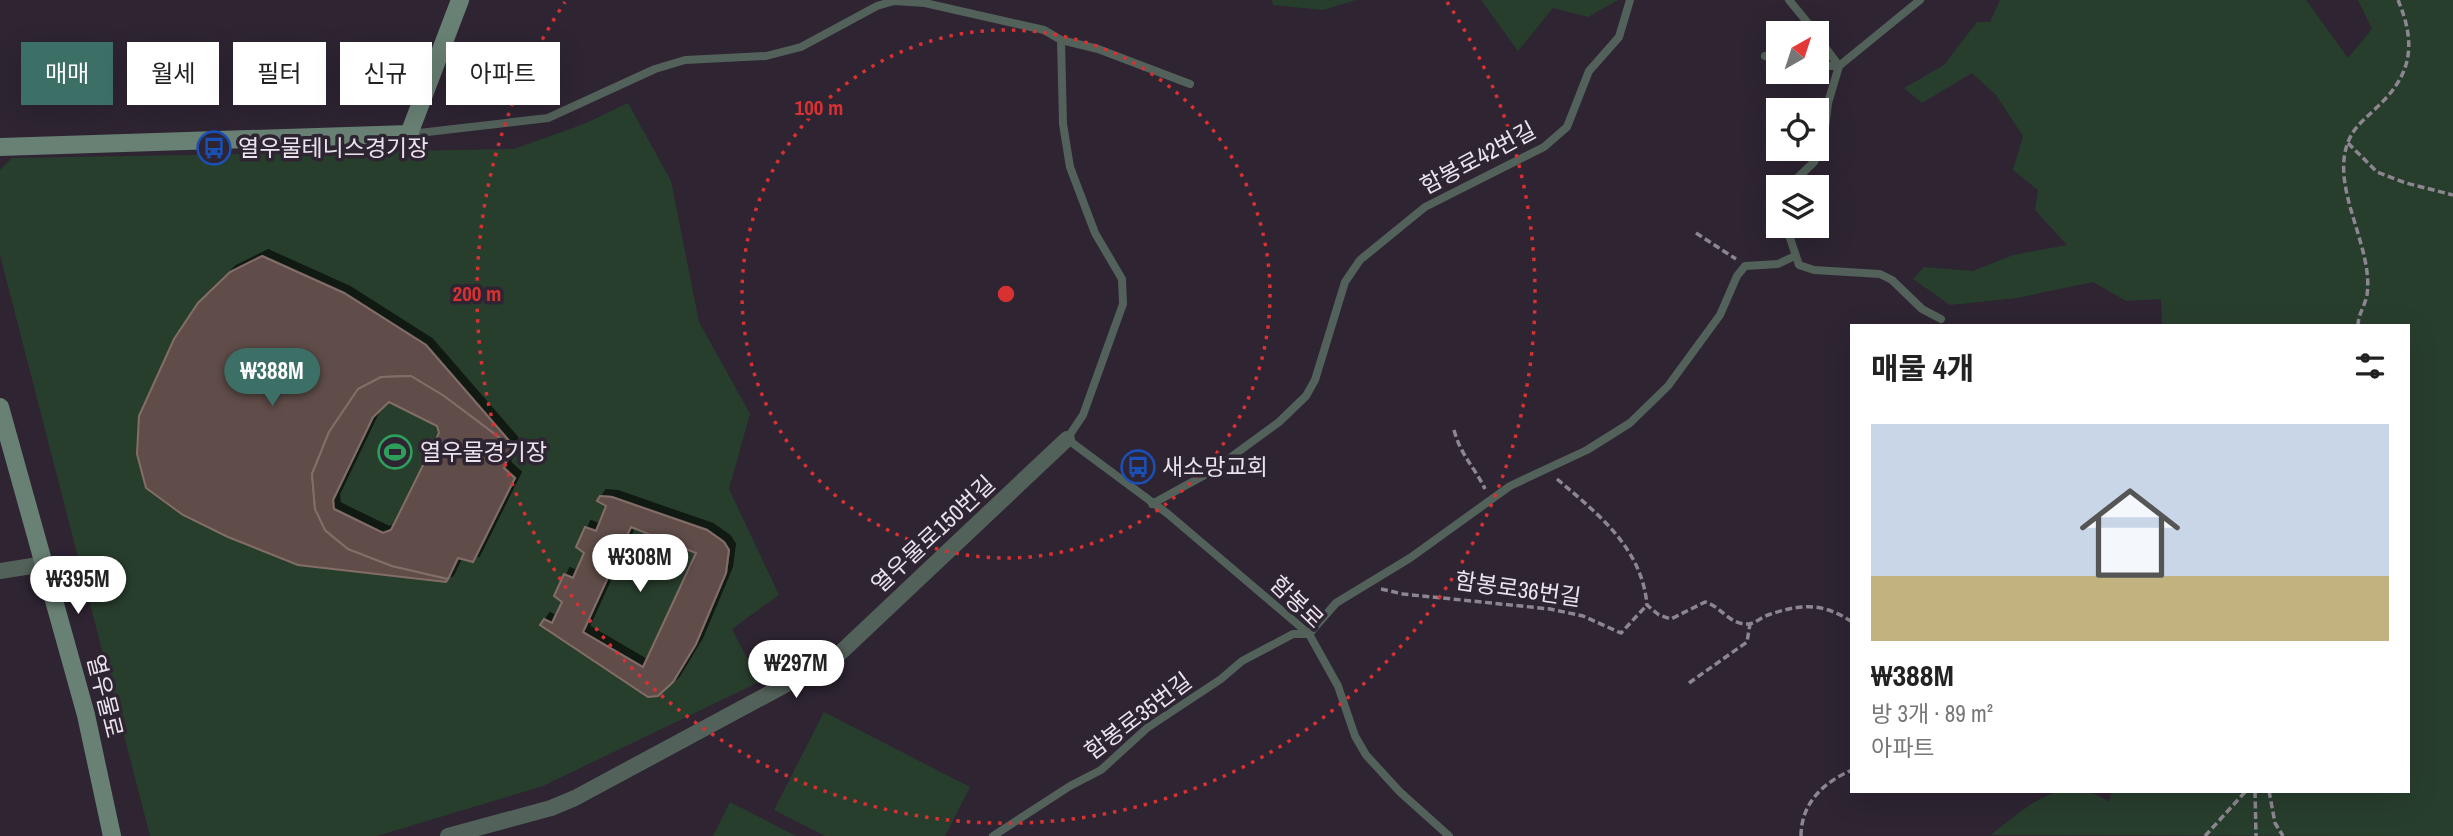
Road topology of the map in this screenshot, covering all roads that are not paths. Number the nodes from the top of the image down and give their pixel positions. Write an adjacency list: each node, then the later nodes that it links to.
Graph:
1 (460, 0): 11 (street)
2 (1630, 0): 19 (lane, 함봉로42번길)
3 (1788, 0): 5 (lane)
4 (1920, 0): 9 (lane)
5 (1805, 21)
6 (1061, 40): 10 (lane); 11 (lane); 18 (lane, 열우물로150번길)
7 (1829, 52): 9 (lane)
8 (1829, 66): 9 (lane)
9 (1839, 66): 13 (lane)
10 (1191, 84)
11 (409, 134): 12 (street)
12 (0, 147)
13 (1800, 175)
14 (1790, 238): 15 (lane)
15 (1795, 256): 16 (lane); 22 (lane, 함봉로36번길)
16 (1941, 319)
17 (0, 407): 20 (street, 열우물로)
18 (1067, 439): 19 (lane, 함봉로); 24 (street, 열우물로150번길)
19 (1152, 504): 22 (lane, 함봉로)
20 (44, 565): 21 (street); 23 (street, 열우물로)
21 (0, 571)
22 (1308, 634): 25 (lane, 함봉로35번길); 26 (lane, 함봉로)
23 (112, 836)
24 (448, 836)
25 (993, 836)
26 (1449, 836)

